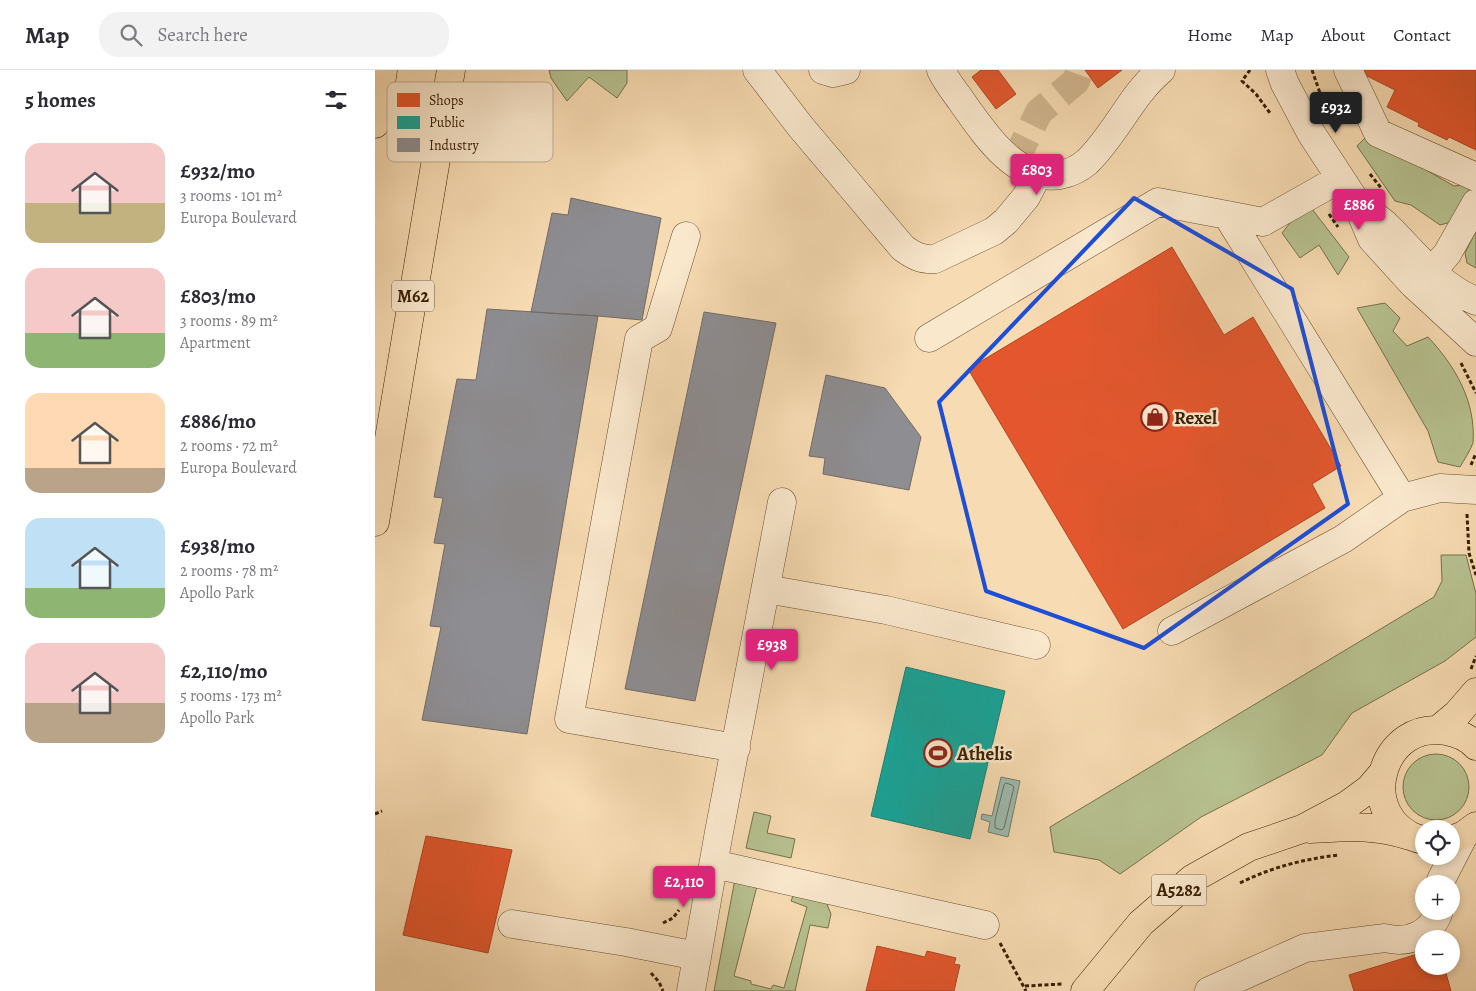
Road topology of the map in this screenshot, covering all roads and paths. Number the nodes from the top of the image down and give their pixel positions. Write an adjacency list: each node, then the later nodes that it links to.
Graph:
1 (383, 70): 13 (main road)
2 (757, 70): 16 (street)
3 (823, 70): 4 (street)
4 (846, 70)
5 (1250, 70): 11 (path)
6 (1312, 70): 12 (path)
7 (1348, 70): 17 (street)
8 (941, 71): 16 (street)
9 (1152, 75): 16 (street)
10 (1278, 75): 18 (street)
11 (1242, 81)
12 (1323, 98)
13 (375, 124)
14 (436, 162): 33 (main road, M62)
15 (1366, 170): 19 (path)
16 (1038, 174)
17 (1476, 177)
18 (1339, 178): 20 (street); 22 (street)
19 (1385, 192)
20 (1356, 202): 24 (street); 27 (street)
21 (1476, 204): 24 (street)
22 (1227, 215): 26 (street); 30 (street)
23 (687, 236): 41 (street)
24 (1432, 271): 25 (street)
25 (1476, 301)
26 (929, 338)
27 (1476, 342)
28 (1476, 453): 29 (path)
29 (1474, 478): 30 (street)
30 (1402, 498): 36 (street)
31 (783, 502): 35 (street)
32 (1467, 518): 34 (path)
33 (375, 522)
34 (1476, 575)
35 (766, 589): 37 (street); 41 (street)
36 (1172, 632)
37 (1037, 645)
38 (1476, 692): 39 (main road, A5282)
39 (1439, 729): 40 (main road, A5282); 42 (main road, A5282)
40 (1476, 746)
41 (726, 747): 50 (street)
42 (1381, 775): 45 (main road, A5282); 47 (main road, A5282)
43 (382, 811): 44 (path)
44 (375, 814)
45 (1302, 829): 48 (main road, A5282); 61 (main road, A5282)
46 (1464, 834): 51 (street)
47 (1415, 837)
48 (1415, 837)
49 (1342, 854): 52 (path)
50 (714, 864): 57 (street); 58 (street)
51 (1438, 873)
52 (1238, 884)
53 (684, 905): 56 (path)
54 (1434, 920): 65 (street)
55 (512, 924): 58 (street)
56 (658, 925)
57 (985, 925): 60 (path)
58 (697, 956): 63 (street)
59 (649, 972): 62 (path)
60 (1025, 986): 61 (path); 64 (path)
61 (1076, 987)
62 (663, 991)
63 (691, 991)
64 (1027, 991)
65 (1209, 991)

